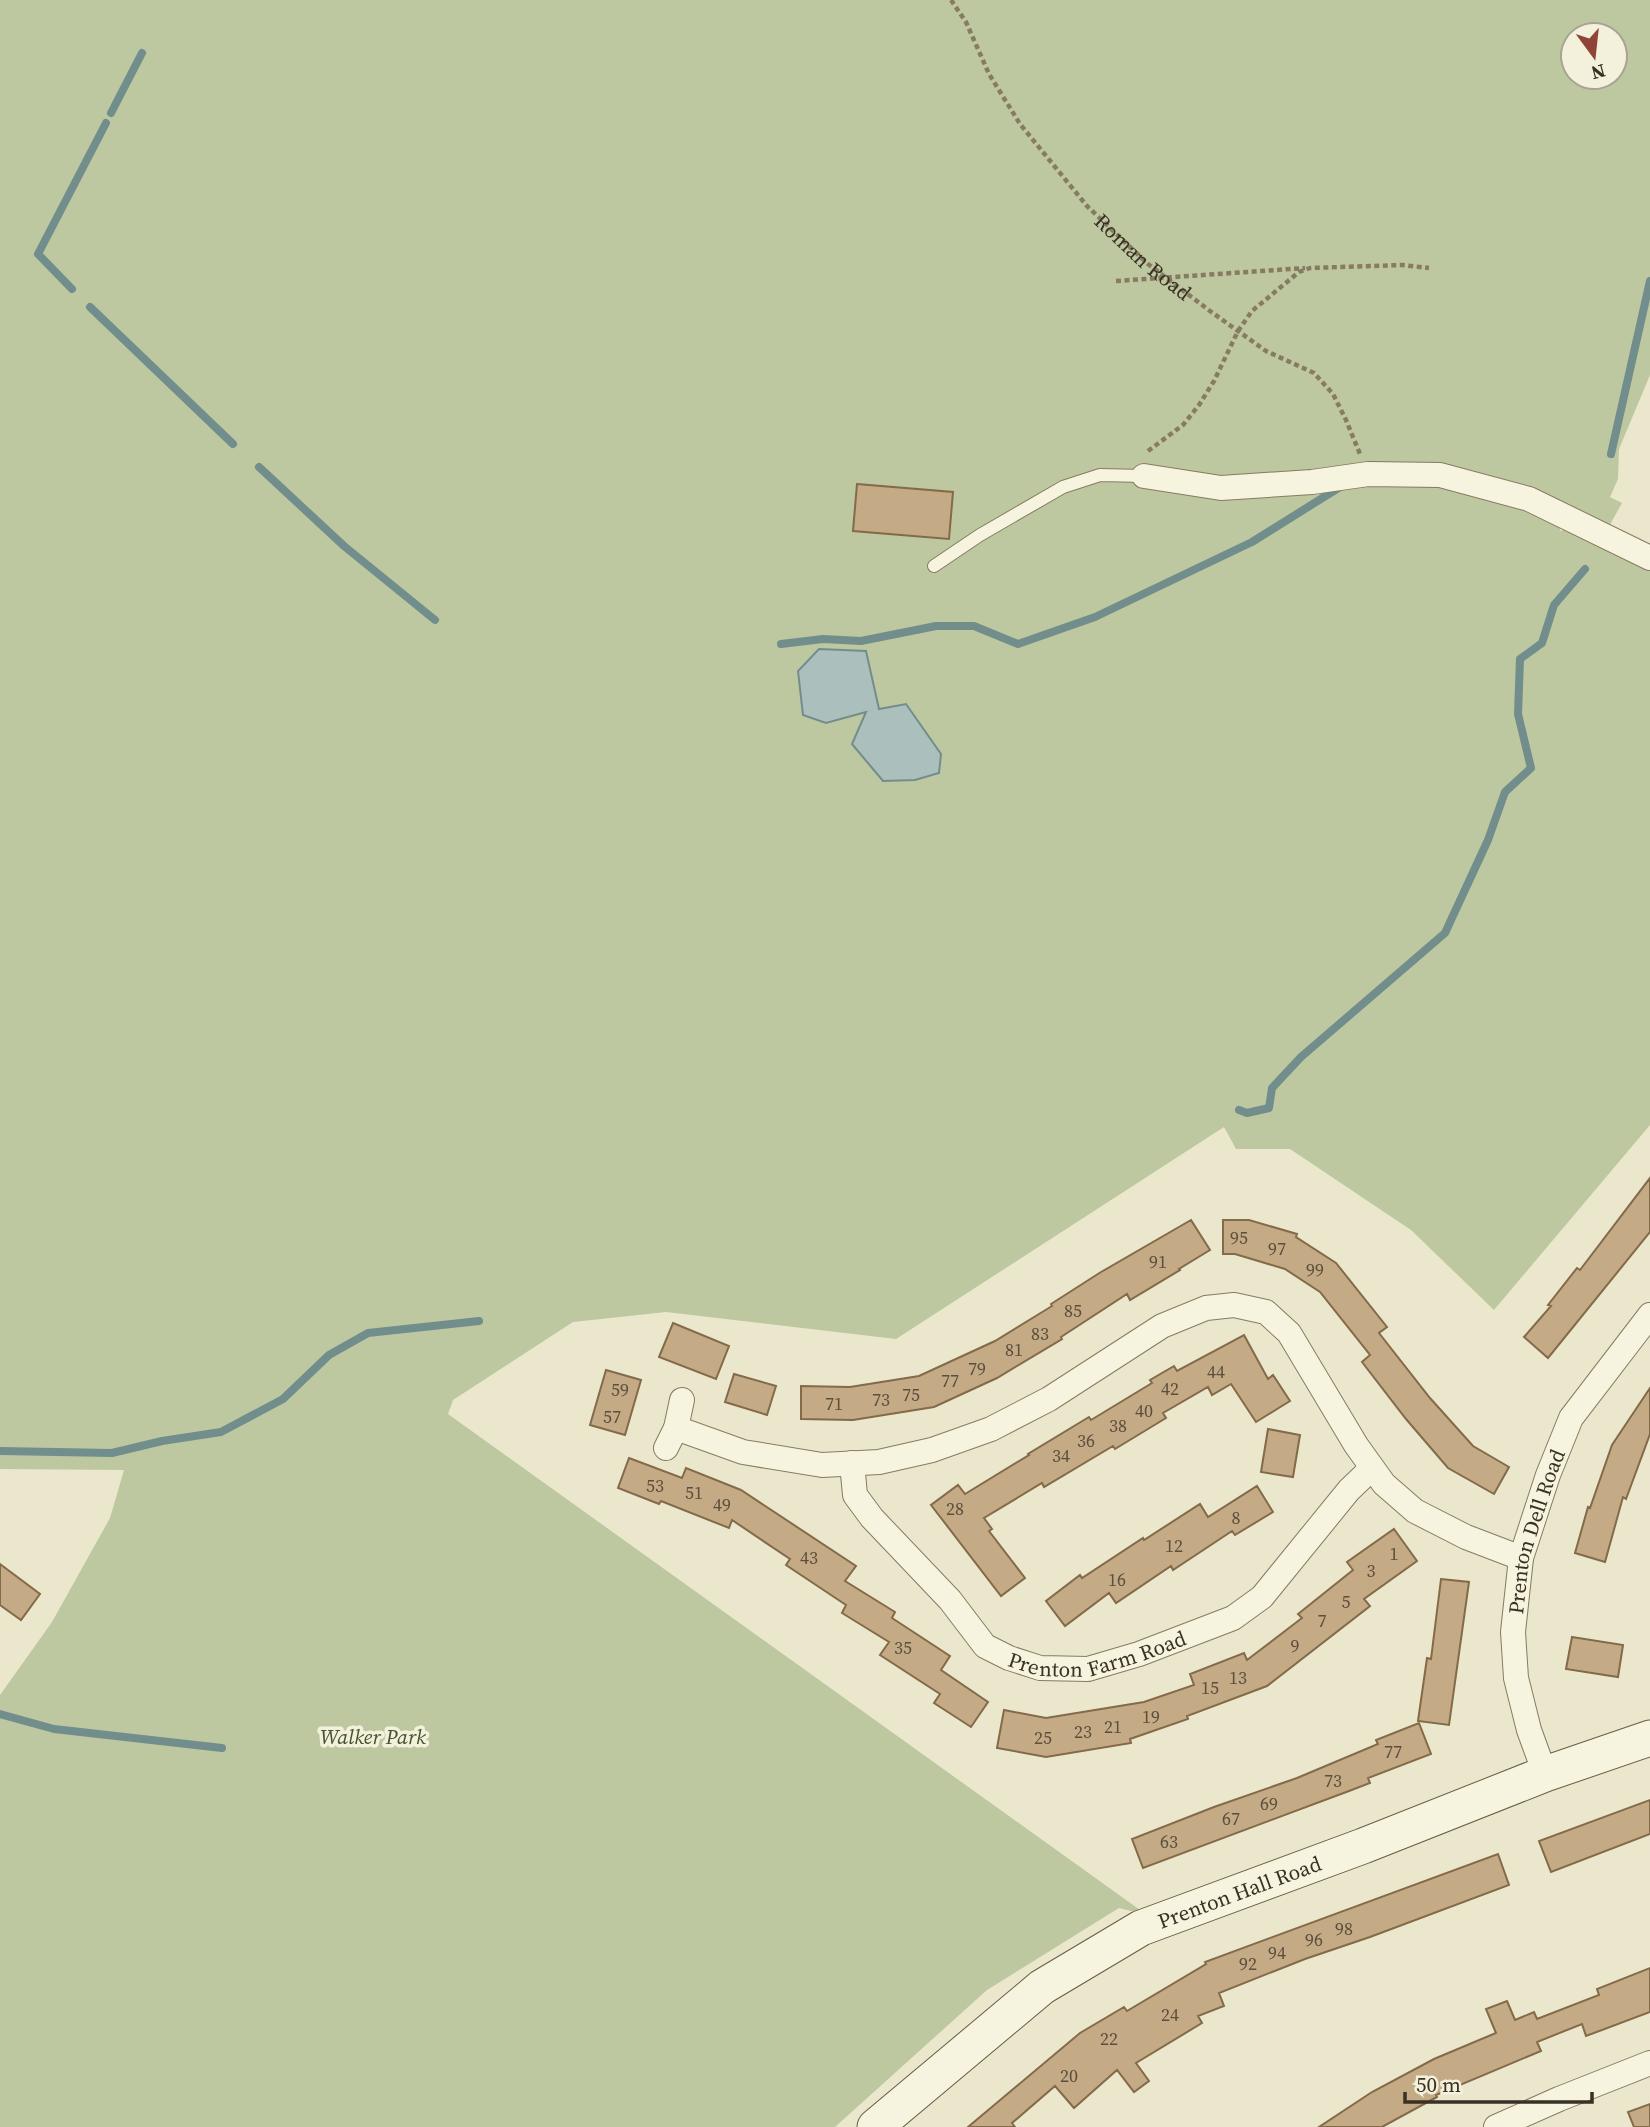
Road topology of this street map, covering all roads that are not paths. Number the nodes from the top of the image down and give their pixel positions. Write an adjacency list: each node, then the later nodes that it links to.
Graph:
1 (1144, 465): 2 (street); 3 (lane)
2 (1650, 558)
3 (934, 566)
4 (1650, 1315): 8 (street, Prenton Dell Road)
5 (682, 1400): 6 (street)
6 (852, 1463): 7 (street); 7 (street, Prenton Farm Road)
7 (1372, 1468): 8 (street)
8 (1521, 1558): 10 (street, Prenton Dell Road)
9 (1650, 1738): 10 (street, Prenton Hall Road)
10 (1545, 1774): 12 (street, Prenton Hall Road)
11 (1650, 2063): 13 (street)
12 (876, 2127)
13 (1496, 2127)

